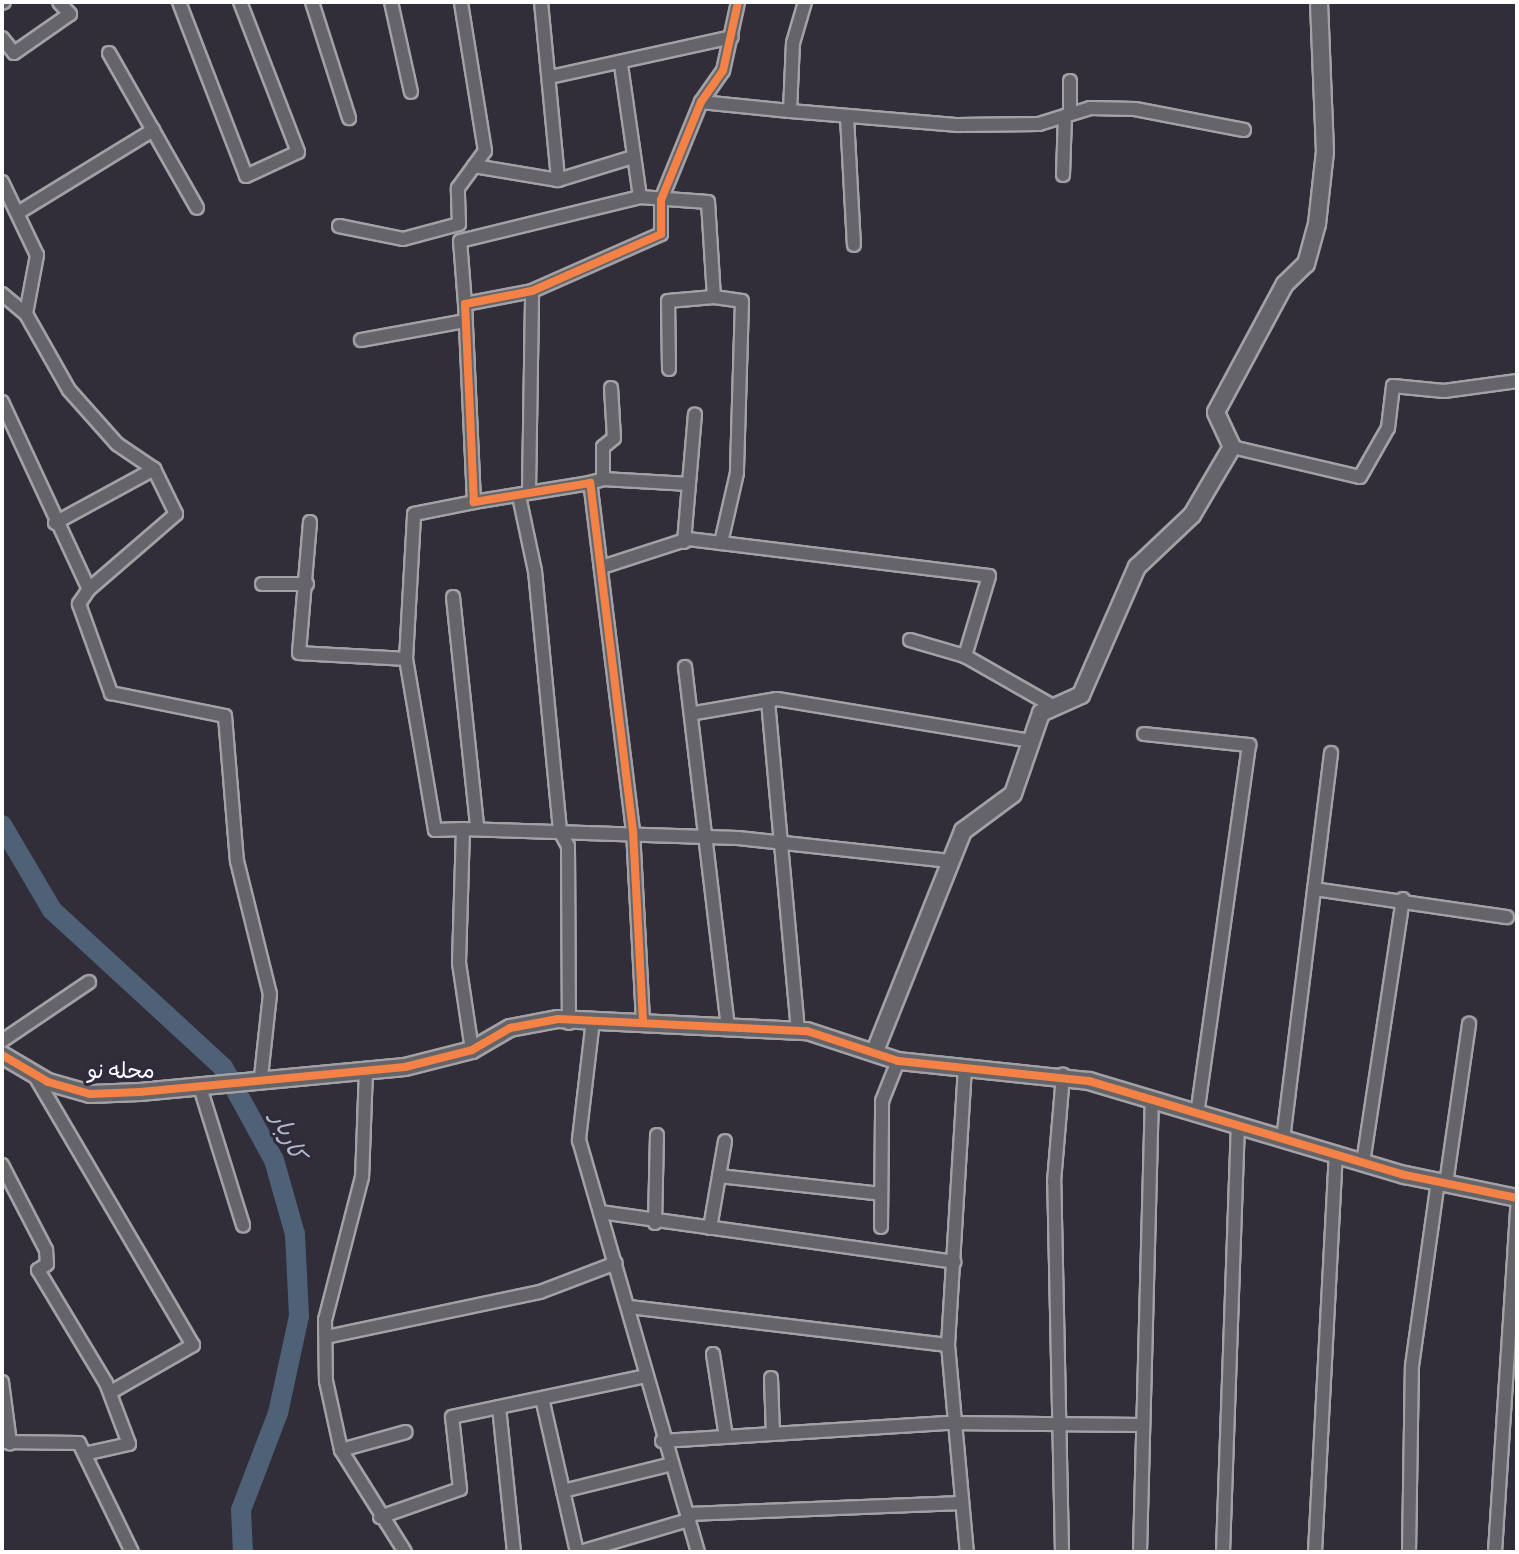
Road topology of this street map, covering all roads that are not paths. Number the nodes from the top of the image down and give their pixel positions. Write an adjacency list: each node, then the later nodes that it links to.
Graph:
1 (59, 2): 12 (street)
2 (179, 2): 3 (street)
3 (240, 2)
4 (312, 2): 22 (street)
5 (391, 2): 17 (street)
6 (461, 2): 26 (street)
7 (541, 2): 15 (street)
8 (738, 2): 11 (street)
9 (805, 2): 19 (street)
10 (1319, 2): 48 (street)
11 (732, 37): 14 (street); 18 (street)
12 (3, 41)
13 (109, 53): 23 (street)
14 (621, 65): 15 (street); 25 (street)
15 (550, 77): 28 (street)
16 (1070, 81): 20 (street)
17 (411, 92)
18 (701, 102): 19 (street); 31 (street)
19 (790, 111): 21 (street)
20 (1068, 115): 21 (street); 24 (street); 27 (street)
21 (847, 117): 35 (street)
22 (349, 118)
23 (153, 130): 32 (street); 33 (street)
24 (1244, 130)
25 (630, 158): 28 (street); 30 (street)
26 (470, 165): 28 (street); 34 (street)
27 (1063, 175)
28 (558, 180)
29 (2, 182): 33 (street)
30 (640, 197): 31 (street); 39 (street)
31 (661, 200): 36 (street); 38 (street)
32 (197, 208)
33 (21, 211): 40 (street)
34 (339, 226)
35 (854, 245)
36 (532, 291): 39 (street); 52 (street)
37 (2, 294): 40 (street)
38 (714, 297): 43 (street); 57 (street)
39 (465, 304): 41 (street)
40 (26, 314): 49 (street)
41 (465, 321): 42 (street); 53 (street)
42 (361, 340)
43 (669, 369)
44 (1517, 381): 48 (street)
45 (611, 388): 50 (street)
46 (2, 402): 55 (street)
47 (695, 414): 51 (street)
48 (1232, 447): 68 (street)
49 (154, 469): 55 (street); 61 (street)
50 (596, 481): 51 (street); 52 (street); 58 (street)
51 (689, 484): 56 (street)
52 (524, 493): 53 (street); 75 (street)
53 (474, 502): 65 (street)
54 (310, 522): 60 (street)
55 (55, 523): 61 (street)
56 (684, 542): 57 (street); 58 (street)
57 (721, 543): 64 (street)
58 (602, 567): 76 (street)
59 (262, 584): 60 (street)
60 (307, 584): 65 (street)
61 (89, 589): 99 (street)
62 (453, 597): 73 (street)
63 (910, 640): 64 (street)
64 (965, 656): 68 (street)
65 (406, 659): 74 (street)
66 (685, 667): 69 (street)
67 (768, 701): 69 (street); 71 (street); 78 (street)
68 (1051, 705): 71 (street)
69 (695, 713): 77 (street)
70 (1144, 734): 102 (street)
71 (1032, 741): 79 (street)
72 (1331, 753): 80 (street)
73 (477, 827): 74 (street); 75 (street)
74 (463, 829): 91 (street)
75 (560, 831): 76 (street); 86 (street)
76 (633, 831): 77 (street); 85 (street)
77 (706, 836): 78 (street); 88 (street)
78 (783, 843): 79 (street); 89 (street)
79 (950, 861): 92 (street)
80 (1314, 889): 81 (street); 105 (street)
81 (1403, 899): 82 (street); 108 (street)
82 (1507, 917)
83 (89, 982): 90 (street)
84 (593, 1020): 85 (street, محله نو); 86 (street, محله نو); 115 (street)
85 (643, 1021): 88 (street, محله نو)
86 (569, 1023): 91 (street, محله نو)
87 (1469, 1024): 111 (street)
88 (728, 1026): 89 (street, محله نو)
89 (798, 1030): 92 (street, محله نو)
90 (2, 1041)
91 (472, 1050): 96 (street, محله نو)
92 (875, 1051): 94 (street, محله نو)
93 (2, 1055): 97 (street, محله نو)
94 (898, 1061): 95 (street, محله نو); 112 (street)
95 (965, 1067): 98 (street, محله نو); 120 (street)
96 (366, 1070): 99 (street, محله نو); 123 (street)
97 (34, 1074): 100 (street, محله نو); 129 (street)
98 (1063, 1074): 101 (street, محله نو); 132 (street)
99 (258, 1078): 100 (street, محله نو)
100 (200, 1087): 117 (street)
101 (1152, 1103): 102 (street, محله نو); 134 (street)
102 (1197, 1113): 103 (street, محله نو)
103 (1238, 1125): 105 (street, محله نو); 155 (street)
104 (657, 1135): 116 (street)
105 (1283, 1139): 107 (street, محله نو)
106 (725, 1141): 110 (street)
107 (1336, 1154): 108 (street, محله نو); 156 (street)
108 (1363, 1163): 111 (street, محله نو)
109 (2, 1165): 129 (street)
110 (719, 1176): 112 (street); 119 (street)
111 (1442, 1183): 113 (street, محله نو); 157 (street)
112 (881, 1194): 118 (street)
113 (1517, 1198)
114 (1517, 1208): 158 (street)
115 (600, 1212): 116 (street); 121 (street)
116 (655, 1223): 119 (street)
117 (243, 1225)
118 (881, 1227)
119 (710, 1228): 120 (street)
120 (954, 1262): 124 (street)
121 (616, 1263): 122 (street); 123 (street)
122 (629, 1307): 124 (street); 126 (street)
123 (326, 1337): 140 (street)
124 (948, 1345): 133 (street)
125 (713, 1354): 135 (street)
126 (647, 1376): 130 (street); 138 (street)
127 (771, 1378): 137 (street)
128 (2, 1382): 139 (street)
129 (111, 1392): 141 (street)
130 (542, 1398): 131 (street); 143 (street)
131 (499, 1407): 145 (street); 149 (street)
132 (1056, 1420): 133 (street); 134 (street); 153 (street)
133 (958, 1425): 137 (street); 144 (street)
134 (1142, 1425): 154 (street)
135 (725, 1431): 137 (street); 138 (street)
136 (406, 1432): 140 (street)
137 (773, 1434)
138 (662, 1441): 142 (street)
139 (6, 1442): 141 (street)
140 (341, 1450): 145 (street)
141 (88, 1453): 147 (street)
142 (672, 1464): 143 (street); 146 (street)
143 (563, 1491): 150 (street)
144 (962, 1503): 146 (street); 152 (street)
145 (380, 1517): 148 (street)
146 (688, 1517): 150 (street); 151 (street)
147 (132, 1552)
148 (405, 1552)
149 (514, 1552)
150 (578, 1552)
151 (698, 1552)
152 (967, 1552)
153 (1062, 1552)
154 (1140, 1552)
155 (1223, 1552)
156 (1315, 1552)
157 (1409, 1552)
158 (1495, 1552)

